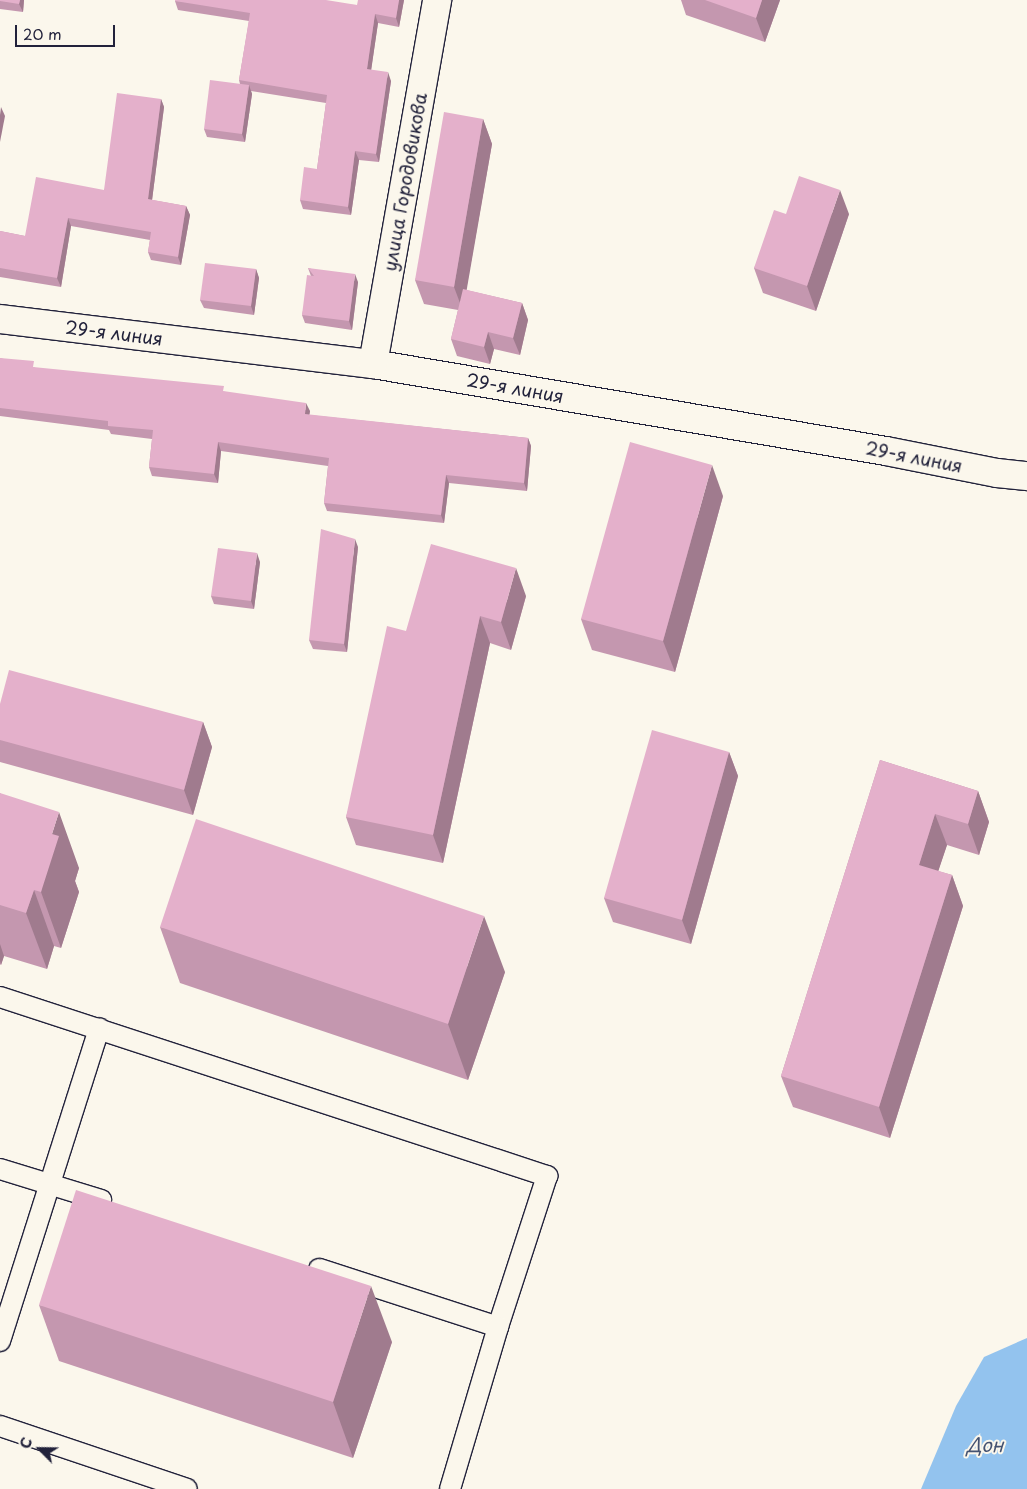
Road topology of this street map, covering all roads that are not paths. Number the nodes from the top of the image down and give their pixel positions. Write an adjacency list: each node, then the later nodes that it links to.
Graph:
1 (437, 0): 3 (street, улица Городовикова)
2 (0, 319): 3 (street, 29-я линия)
3 (373, 364): 4 (street, 29-я линия)
4 (1027, 476)
5 (0, 997): 6 (lane)
6 (98, 1028): 8 (lane); 11 (lane)
7 (0, 1169): 8 (lane)
8 (51, 1183): 9 (lane); 12 (lane)
9 (117, 1205)
10 (298, 1263): 11 (lane)
11 (498, 1326): 15 (lane)
12 (0, 1341)
13 (0, 1426): 14 (lane)
14 (187, 1489)
15 (450, 1489)

